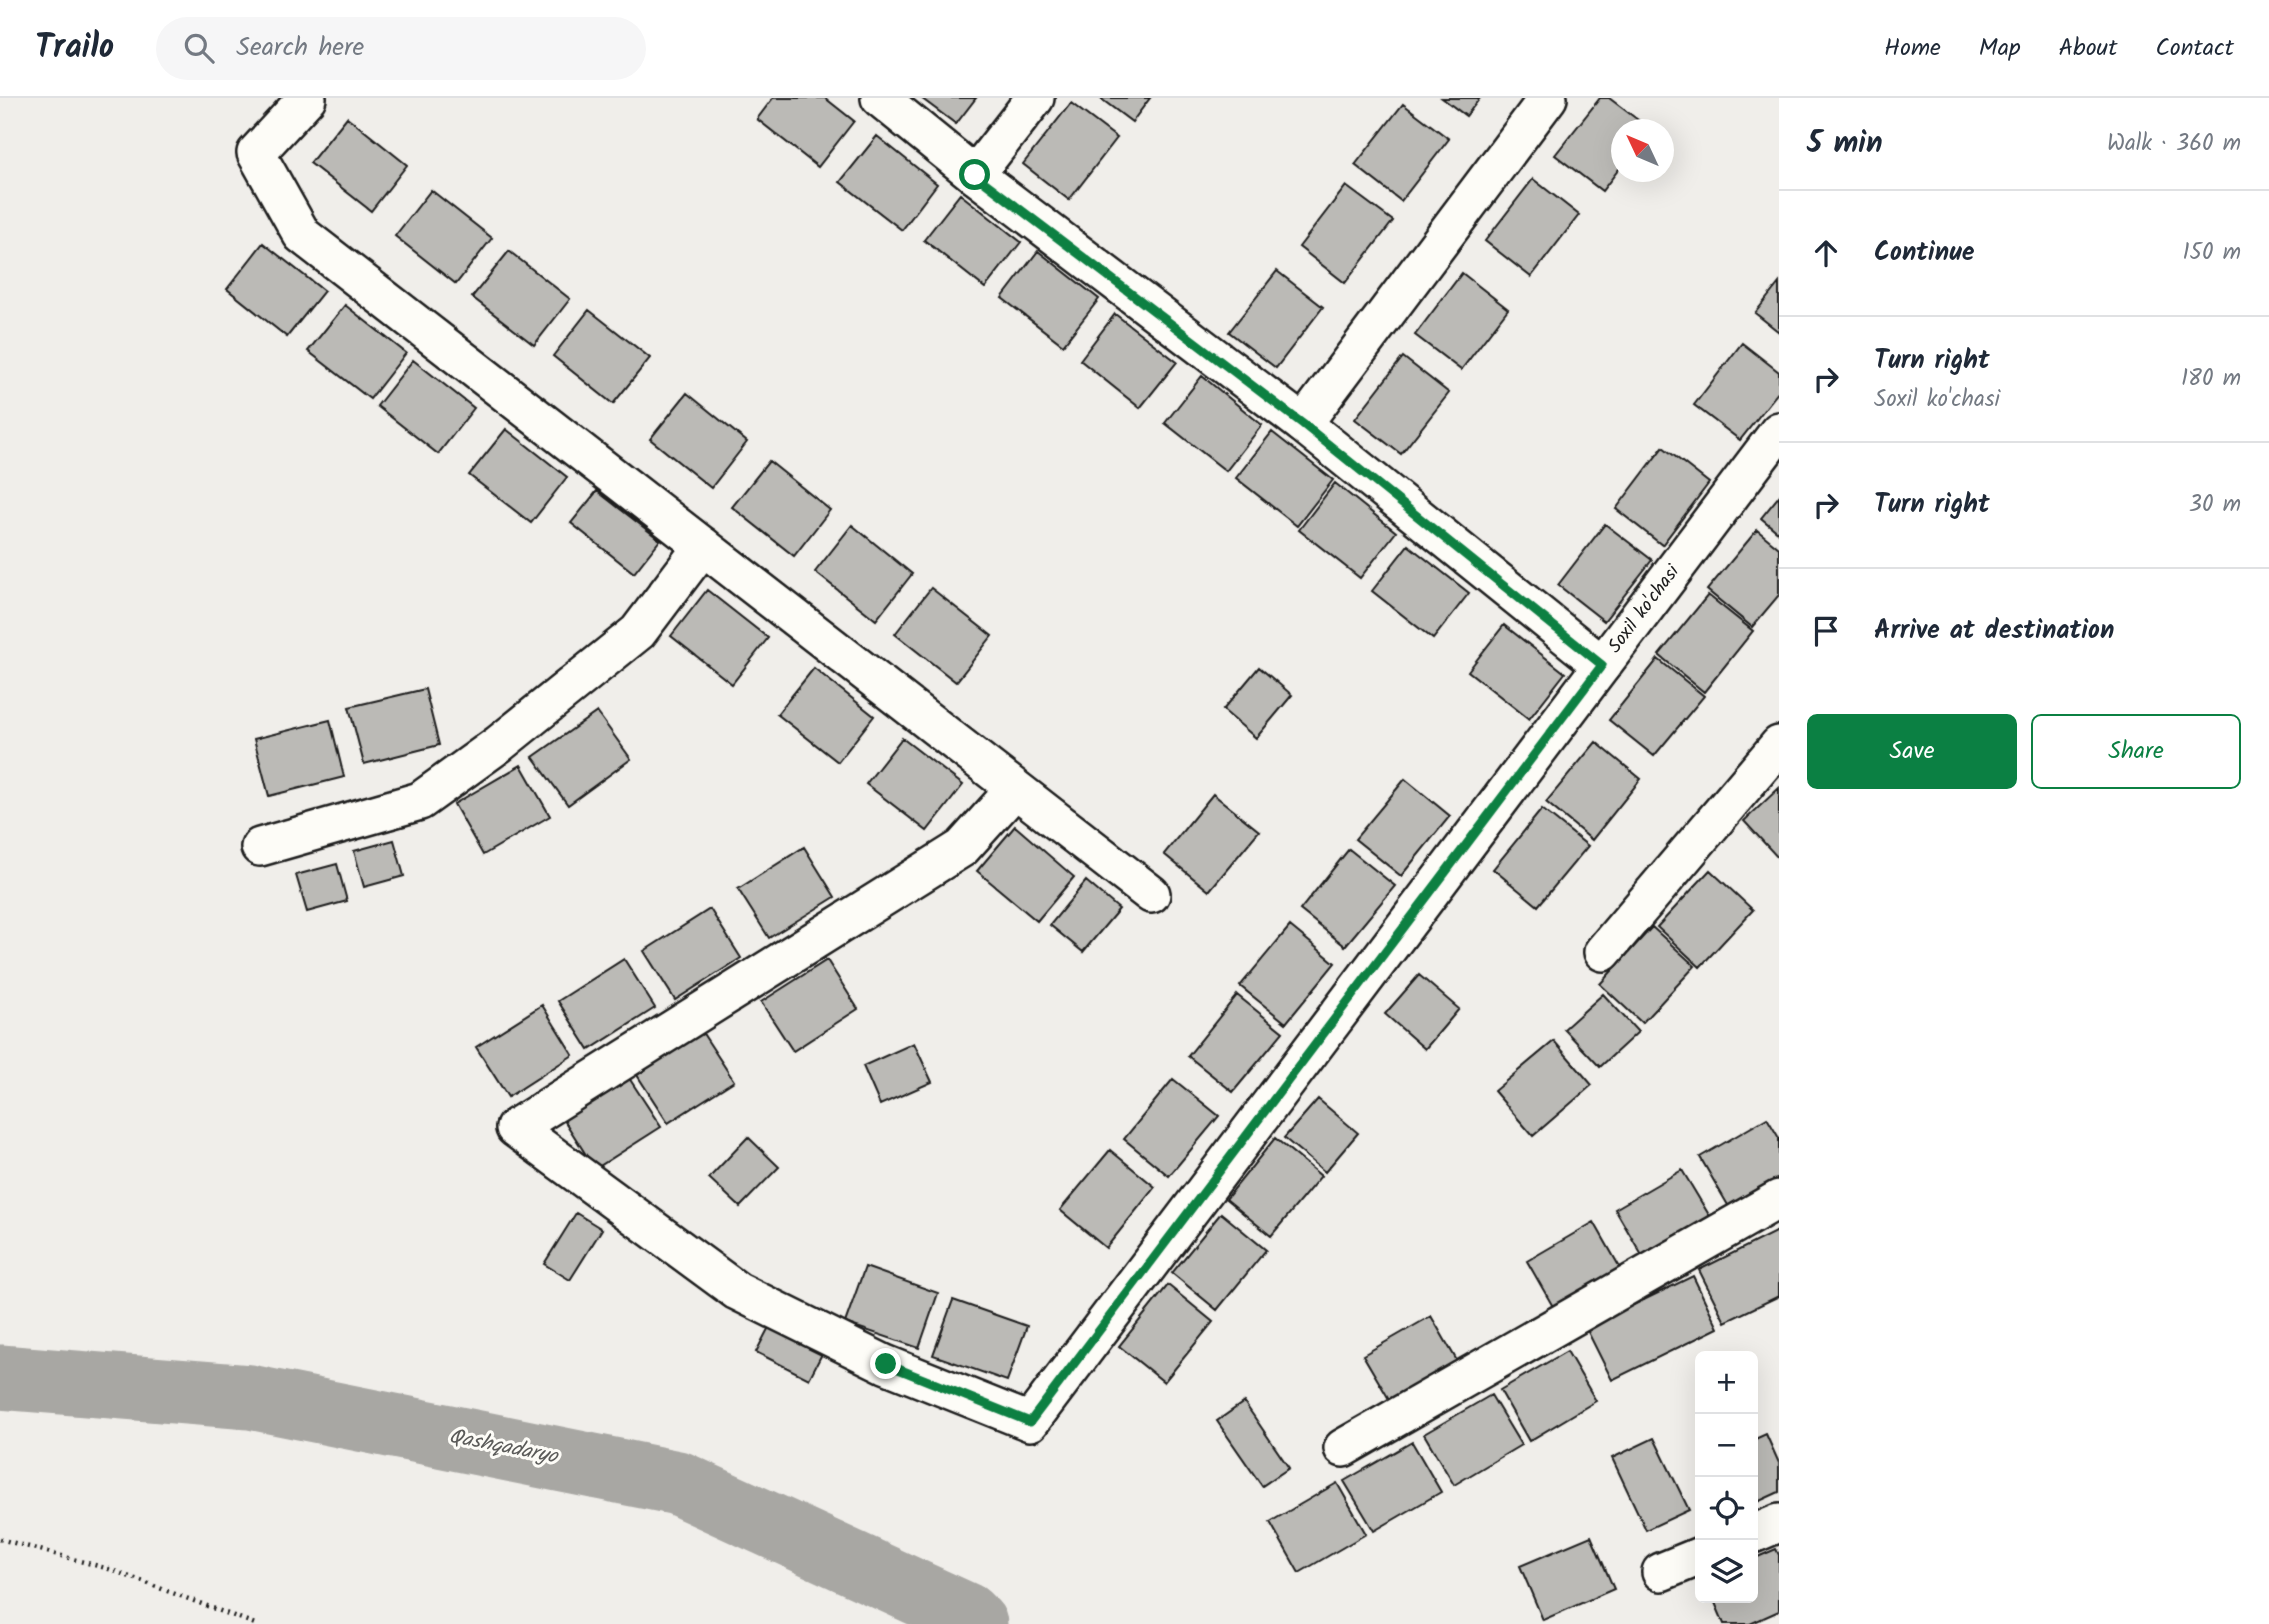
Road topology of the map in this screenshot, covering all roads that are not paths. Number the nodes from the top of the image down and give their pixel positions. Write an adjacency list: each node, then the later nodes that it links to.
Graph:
1 (307, 98): 8 (street)
2 (880, 98): 5 (street)
3 (1035, 98): 5 (street)
4 (1548, 98): 6 (street)
5 (975, 175): 6 (street)
6 (1303, 424): 9 (street)
7 (1779, 431): 9 (street, Soxil ko'chasi)
8 (703, 546): 11 (street); 12 (street)
9 (1602, 665): 11 (street, Soxil ko'chasi)
10 (1779, 745): 14 (street)
11 (1015, 789): 13 (street)
12 (260, 847)
13 (1151, 894)
14 (1603, 952)
15 (1779, 1199): 16 (street)
16 (1343, 1448)
17 (1779, 1523): 18 (street)
18 (1758, 1532)
19 (1695, 1558): 20 (street)
20 (1661, 1572)

